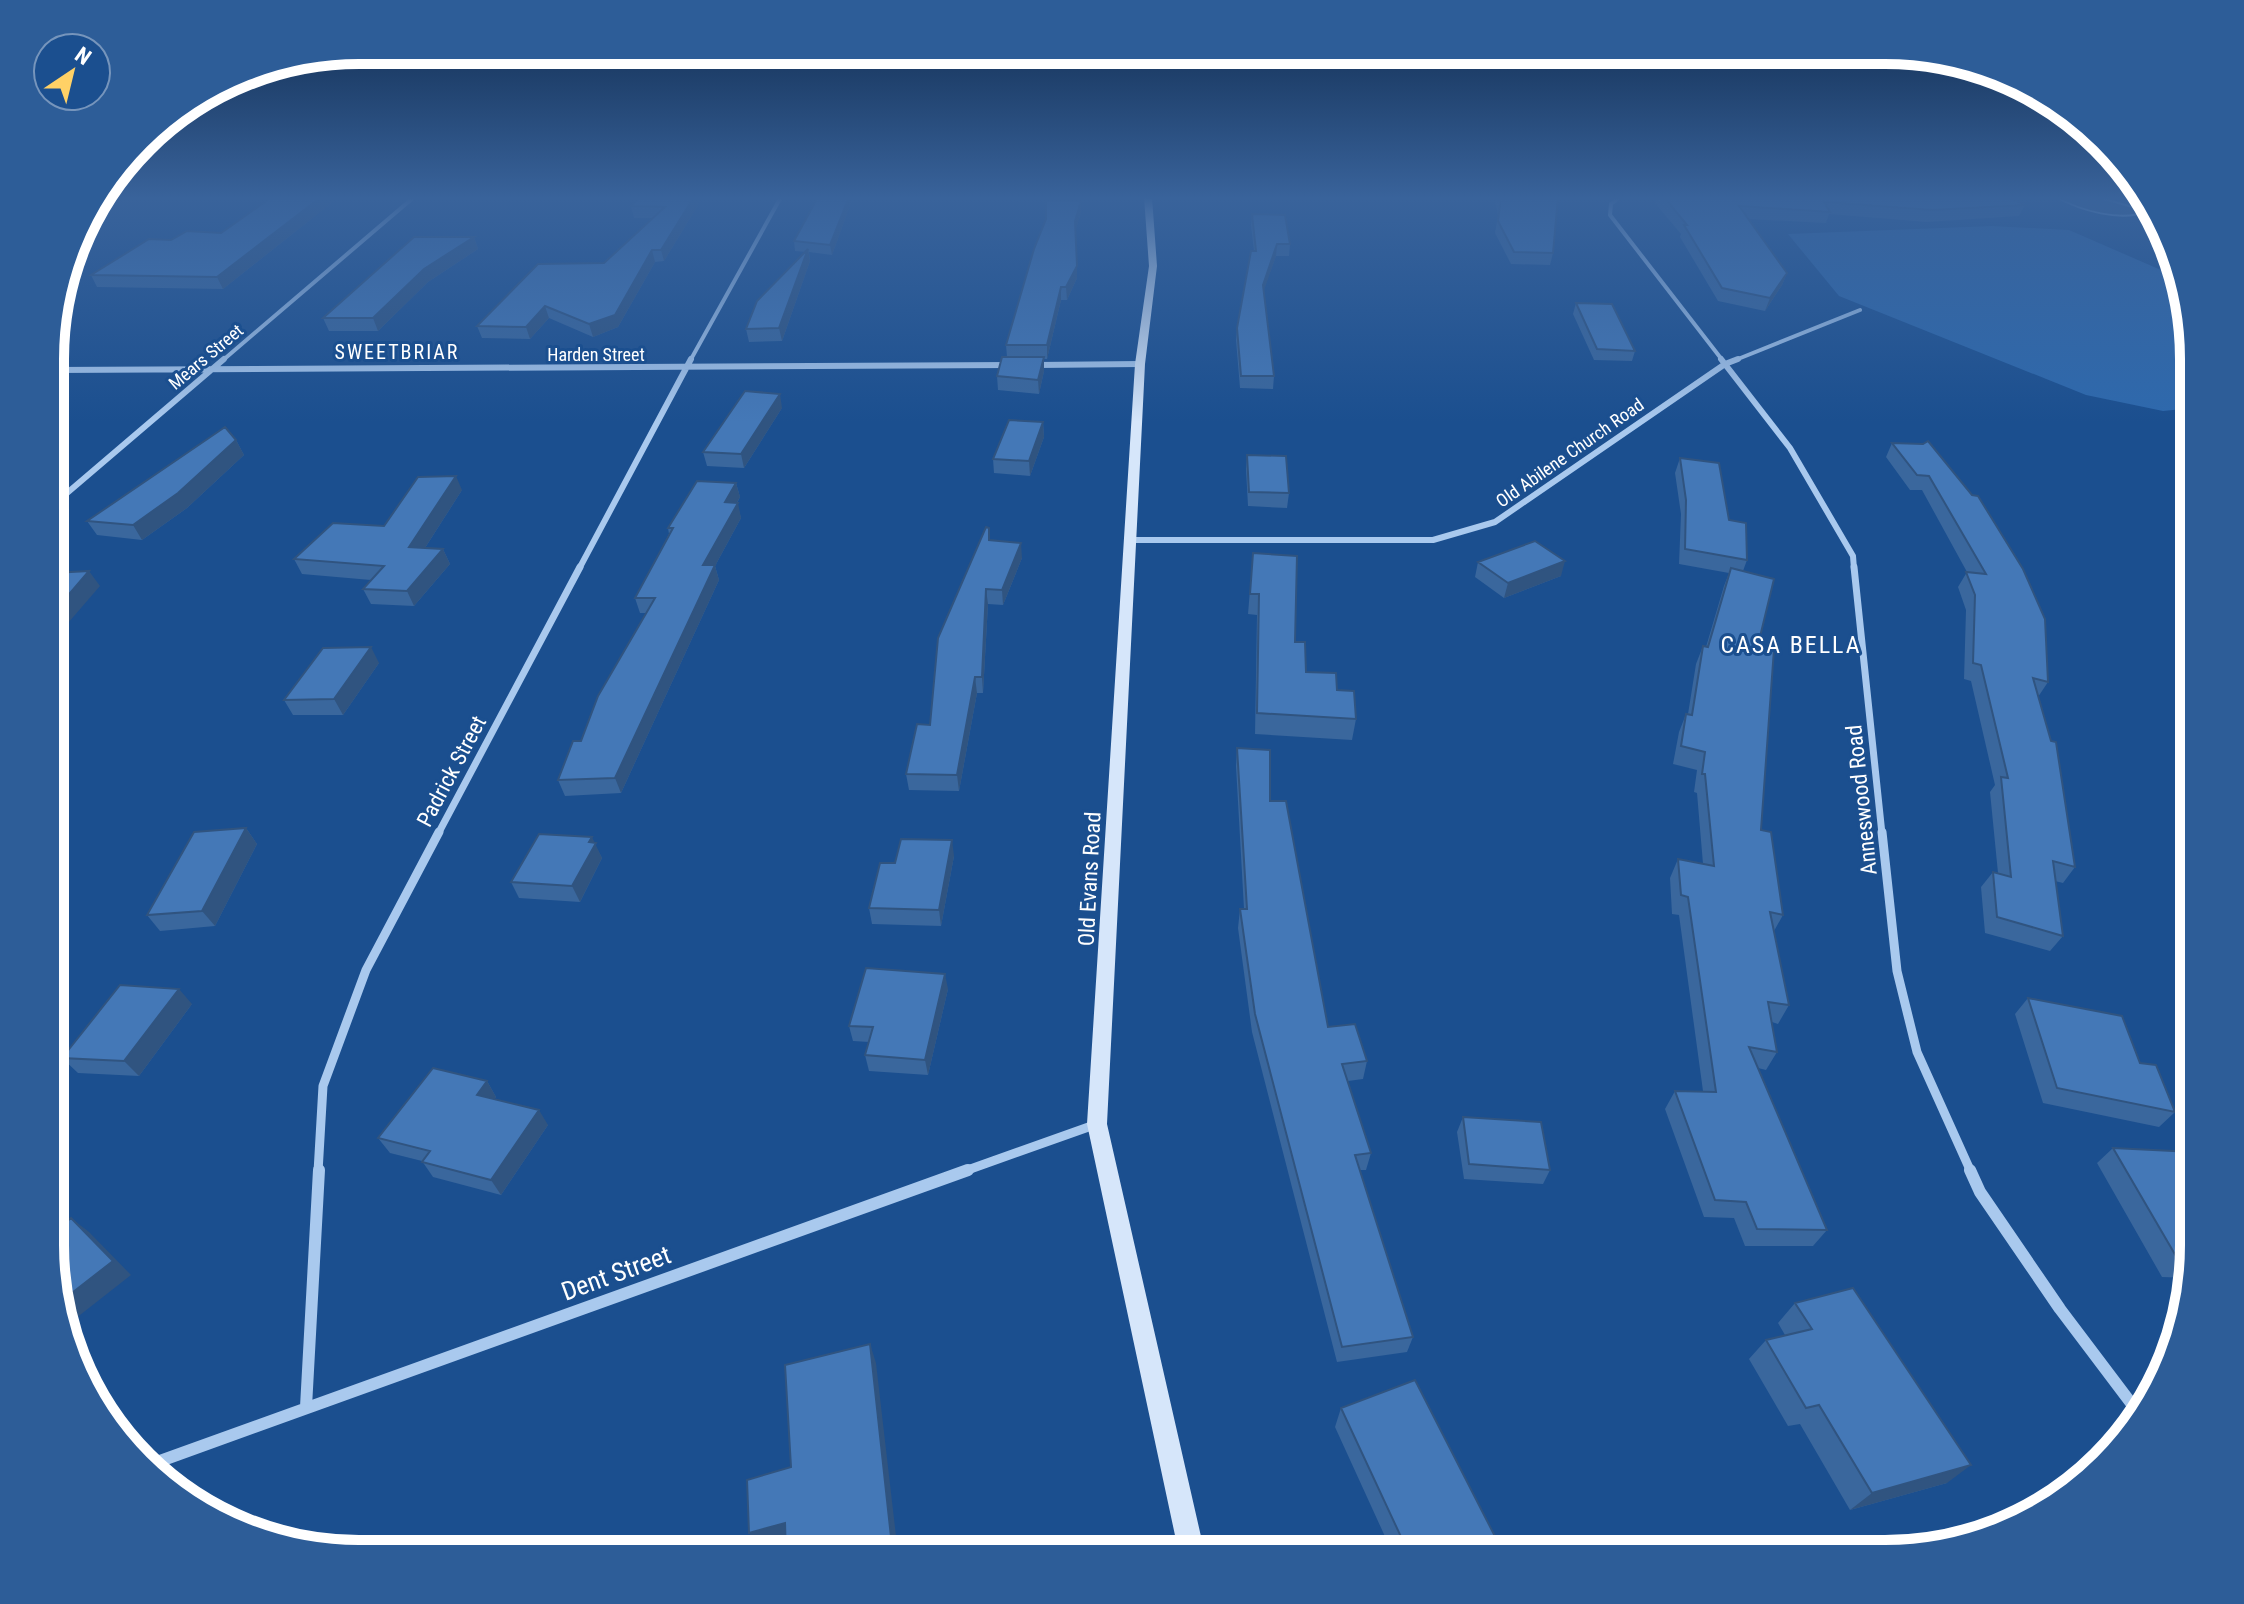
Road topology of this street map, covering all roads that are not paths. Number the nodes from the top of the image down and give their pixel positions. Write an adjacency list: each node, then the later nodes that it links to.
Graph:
1 (327, 272): 12 (street, Mears Street)
2 (739, 272): 10 (street, Padrick Street)
3 (1152, 272): 6 (street, Old Evans Road)
4 (1654, 272): 7 (street, Anneswood Road)
5 (1860, 310): 7 (street, Old Abilene Church Road)
6 (1140, 364): 9 (street); 14 (street, Old Evans Road)
7 (1725, 364): 14 (street, Old Abilene Church Road); 16 (street, Anneswood Road)
8 (1015, 365): 10 (street, Harden Street)
9 (1030, 365)
10 (686, 368): 12 (street, Harden Street); 17 (street, Padrick Street)
11 (64, 370): 12 (street, Harden Street)
12 (213, 370): 13 (street, Mears Street)
13 (64, 496)
14 (1130, 540): 15 (street, Old Evans Road)
15 (1097, 1124): 17 (street, Dent Street); 19 (street, Old Evans Road)
16 (2132, 1405)
17 (306, 1407): 18 (street, Dent Street)
18 (159, 1461)
19 (1189, 1540)

